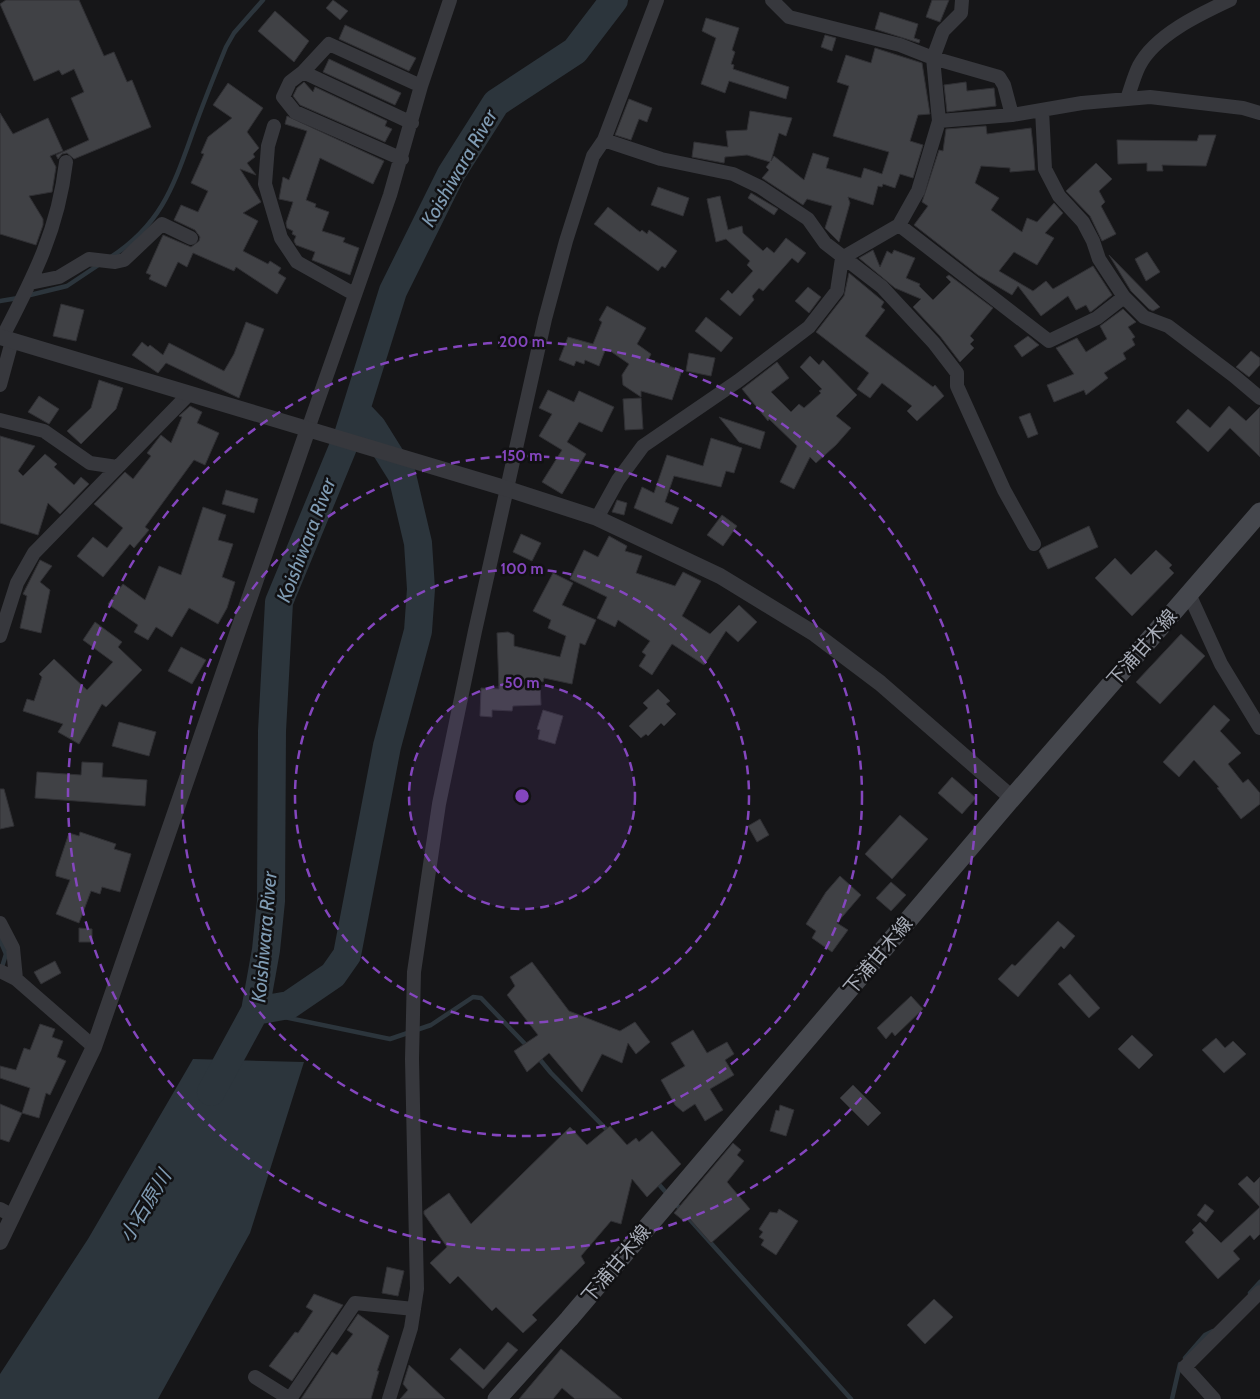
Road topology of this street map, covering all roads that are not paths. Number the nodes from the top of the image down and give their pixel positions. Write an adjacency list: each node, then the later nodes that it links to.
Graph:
1 (450, 0): 8 (street)
2 (657, 0): 16 (street)
3 (772, 0): 6 (street)
4 (962, 0): 6 (street)
5 (1230, 0): 9 (street)
6 (933, 58): 12 (street); 13 (street)
7 (303, 72): 8 (street); 14 (street); 17 (street)
8 (421, 86): 14 (street)
9 (1127, 99): 10 (street); 11 (street)
10 (1042, 110): 12 (street); 24 (street)
11 (1260, 113)
12 (1012, 115): 13 (street)
13 (939, 122): 19 (street)
14 (412, 123): 17 (street)
15 (274, 126): 23 (street)
16 (604, 140): 21 (street); 32 (street)
17 (402, 159): 23 (street)
18 (66, 162): 22 (street)
19 (899, 225): 21 (street); 24 (street)
20 (191, 238): 22 (street)
21 (842, 258): 34 (street); 35 (street)
22 (30, 283): 25 (street)
23 (354, 294): 30 (street)
24 (1124, 297): 28 (street)
25 (5, 339): 26 (street); 27 (street)
26 (0, 385)
27 (189, 394): 30 (street); 31 (street)
28 (1260, 398)
29 (0, 420): 31 (street)
30 (308, 429): 32 (street); 43 (street)
31 (117, 467): 37 (street)
32 (503, 488): 34 (street); 47 (street)
33 (1260, 512): 36 (main road, 下浦甘木線)
34 (597, 518): 39 (street)
35 (1034, 544)
36 (1189, 594): 38 (street); 39 (main road, 下浦甘木線)
37 (0, 636)
38 (1260, 728)
39 (1012, 798): 49 (main road, 下浦甘木線)
40 (0, 924): 42 (street)
41 (0, 971): 42 (street)
42 (16, 979): 43 (street)
43 (94, 1047): 44 (street)
44 (6, 1213): 45 (street)
45 (0, 1242)
46 (1260, 1292): 51 (street)
47 (414, 1309): 48 (street); 50 (street)
48 (255, 1377)
49 (498, 1398)
50 (389, 1399)
51 (1214, 1399)

